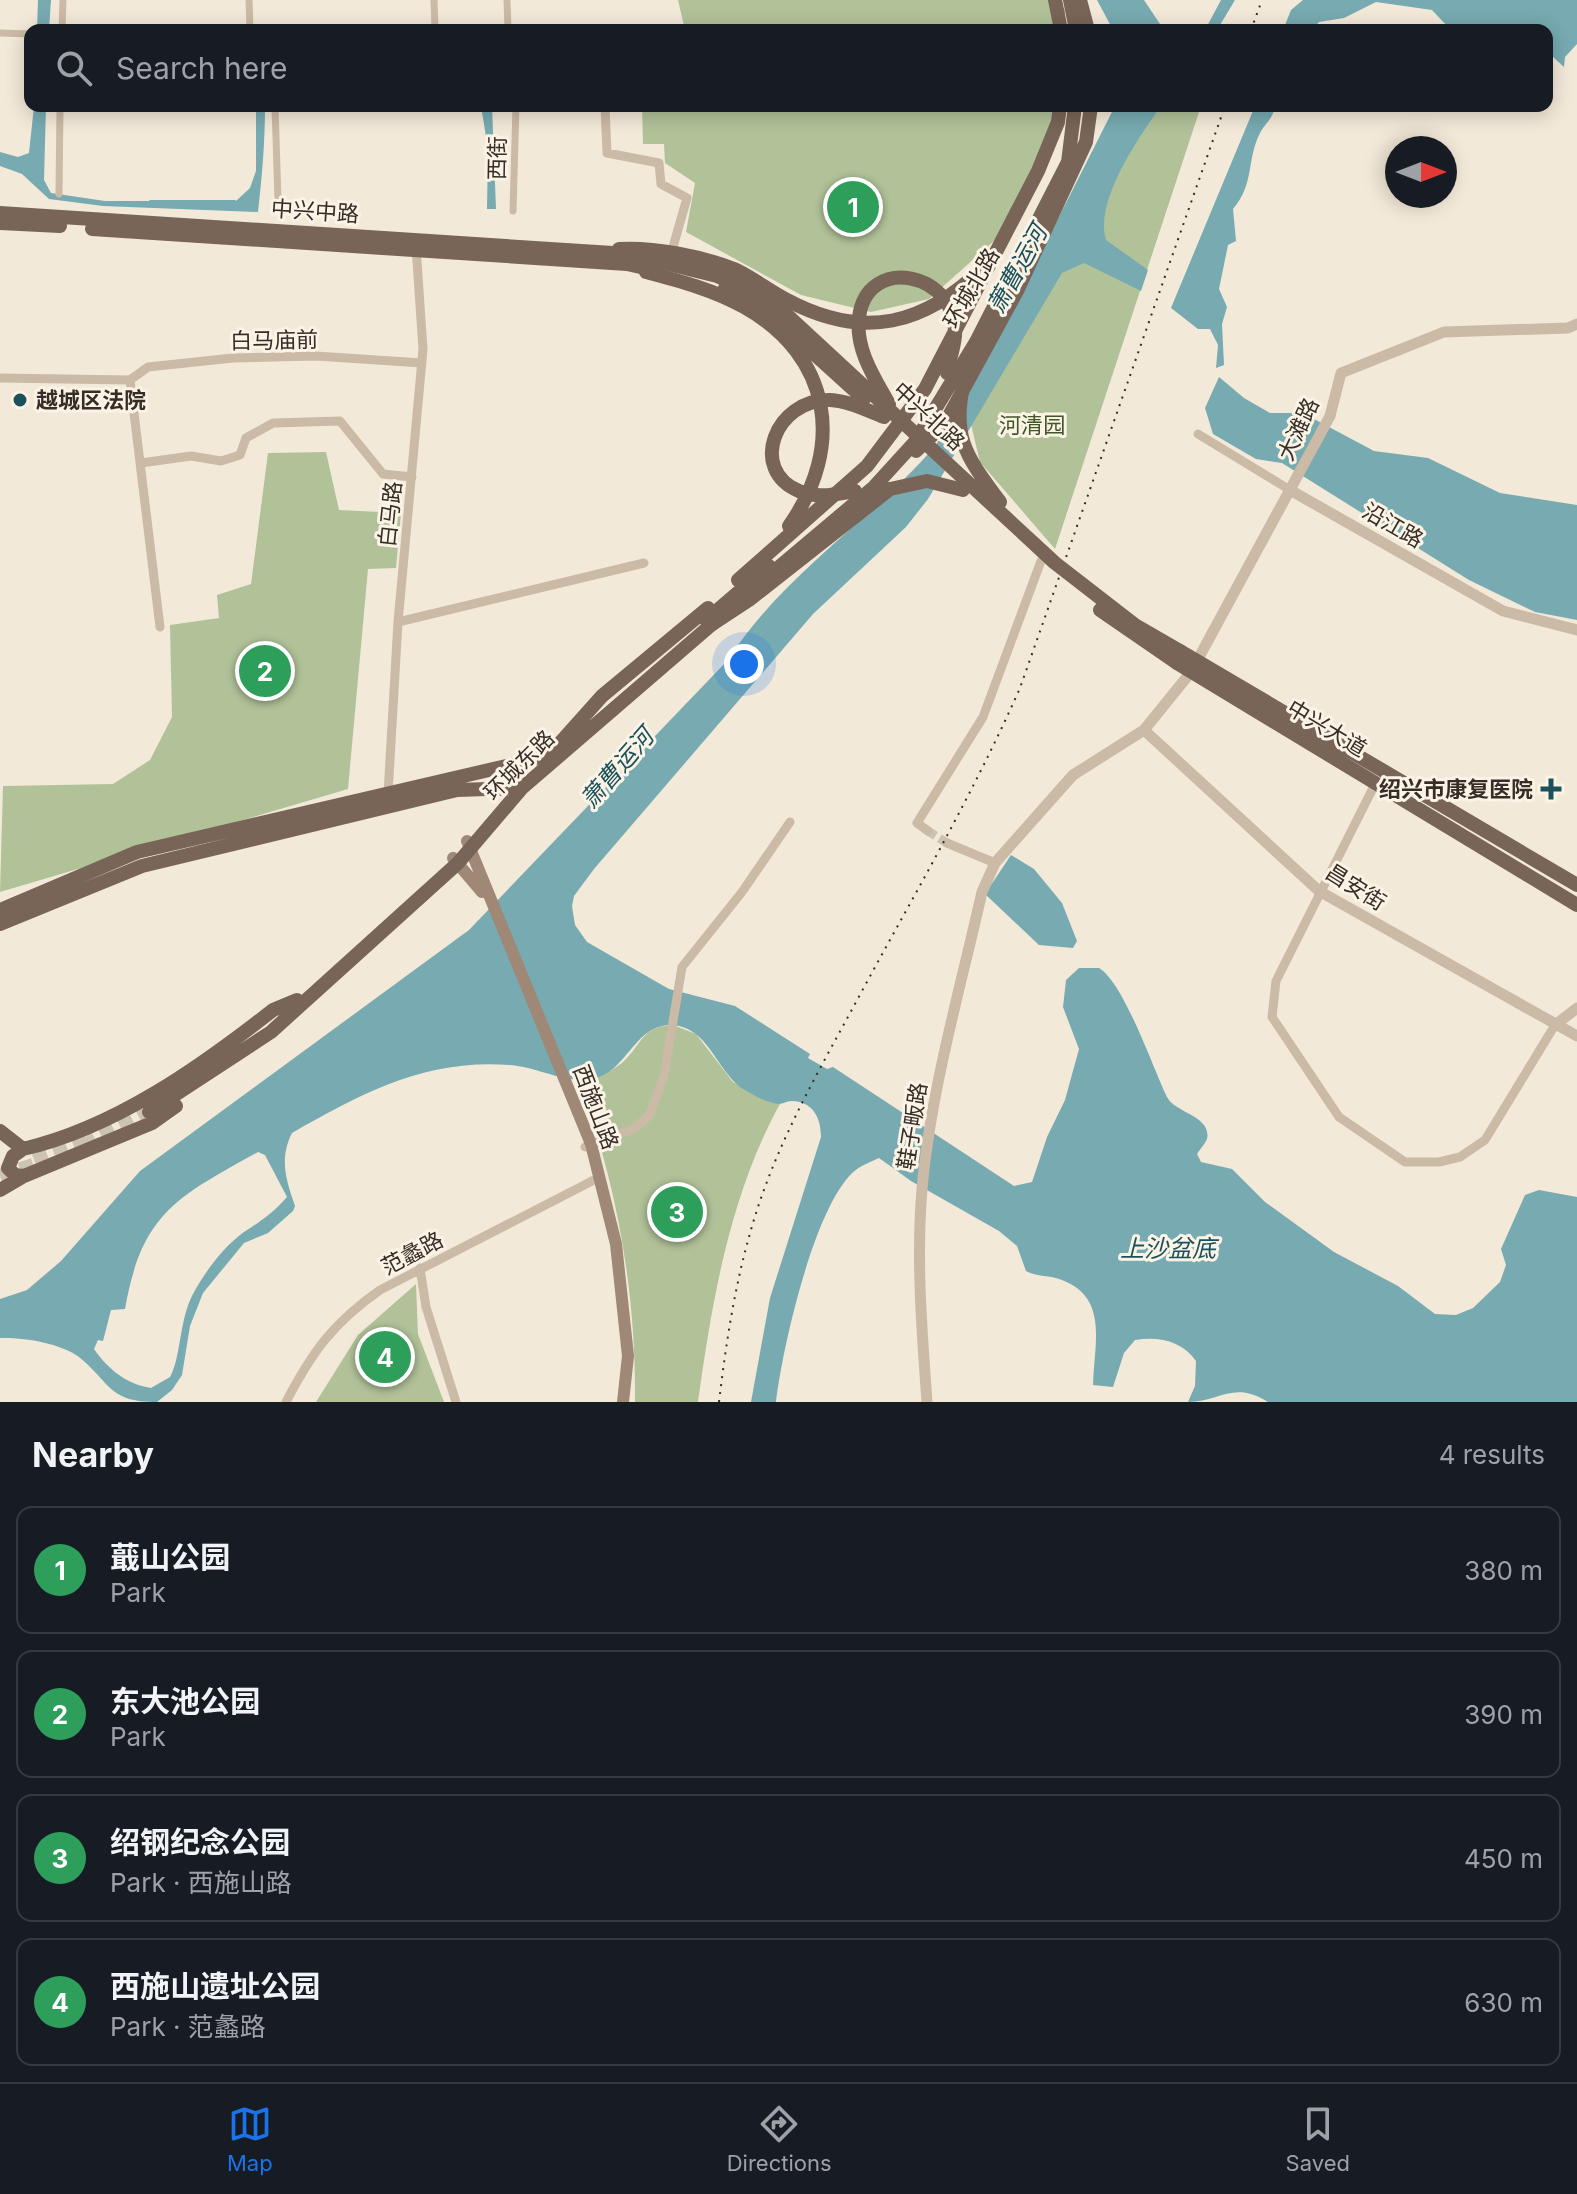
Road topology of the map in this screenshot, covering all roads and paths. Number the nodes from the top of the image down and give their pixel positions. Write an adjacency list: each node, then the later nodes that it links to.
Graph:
1 (63, 0): 8 (street)
2 (249, 0): 9 (street)
3 (434, 0): 10 (street)
4 (507, 0): 11 (street)
5 (1055, 0): 12 (main road)
6 (1070, 0): 13 (main road)
7 (1080, 0): 14 (main road)
8 (62, 24)
9 (250, 24)
10 (435, 24)
11 (508, 24)
12 (1060, 24)
13 (1075, 24)
14 (1086, 24)
15 (0, 33): 16 (street)
16 (24, 34)
17 (60, 112): 25 (street)
18 (275, 112): 26 (street)
19 (516, 112): 27 (street, 西街)
20 (605, 112): 32 (street)
21 (1059, 112): 33 (main road)
22 (1074, 112): 24 (main road, 环城北路)
23 (1090, 112): 62 (main road)
24 (1068, 162): 37 (main road, 环城北路); 50 (main road, bridge)
25 (59, 194)
26 (278, 201)
27 (513, 211)
28 (0, 213): 30 (main road, 中兴中路)
29 (0, 223): 30 (main road, 中兴中路)
30 (416, 244): 31 (main road, 中兴中路); 35 (main road, 中兴中路); 38 (street, 白马路)
31 (594, 251): 32 (main road); 34 (main road, 中兴中路)
32 (671, 254): 33 (main road)
33 (994, 257): 51 (main road)
34 (628, 259): 35 (main road, 中兴中路); 42 (main road, 中兴北路, bridge)
35 (611, 263): 51 (main road)
36 (1577, 324): 48 (street, 大滩路)
37 (972, 340): 39 (main road, 环城北路); 44 (main road, 环城北路)
38 (422, 363): 41 (street, 白马庙前); 46 (street, 白马路)
39 (947, 373): 42 (main road, bridge); 44 (main road, 环城北路)
40 (0, 378): 41 (street)
41 (130, 380): 45 (street)
42 (890, 416): 47 (main road, 中兴北路); 49 (main road, bridge); 50 (main road, 中兴北路, bridge)
43 (1198, 434): 48 (street, 沿江路)
44 (912, 438): 49 (main road, 环城东路); 55 (main road, 环城东路, bridge)
45 (141, 463): 46 (street); 56 (street)
46 (412, 477): 54 (street, 白马路)
47 (963, 490): 52 (main road, 中兴北路); 55 (main road, bridge)
48 (1290, 490): 57 (street, 沿江路); 59 (street, 大滩路)
49 (855, 491): 60 (main road, 环城东路)
50 (1021, 531): 58 (main road, 中兴北路, bridge)
51 (776, 545): 62 (main road)
52 (1041, 561): 58 (main road, 中兴北路, bridge); 67 (street)
53 (644, 563): 54 (street)
54 (398, 622): 65 (street, 白马路)
55 (711, 625): 60 (main road, 环城东路)
56 (160, 627)
57 (1577, 630)
58 (1178, 657): 59 (main road, 中兴大道)
59 (1194, 667): 61 (street, 鞋子畈路); 63 (main road, 中兴大道); 73 (main road, 中兴大道)
60 (604, 712): 62 (main road, 环城东路)
61 (1144, 730): 71 (street, 鞋子畈路); 74 (street, 昌安街)
62 (560, 747): 64 (main road, 环城东路); 65 (main road)
63 (1375, 784): 74 (street); 75 (main road, 中兴大道)
64 (519, 786): 69 (main road, 环城东路); 77 (main road)
65 (388, 794): 76 (main road)
66 (790, 822): 84 (street)
67 (928, 831)
68 (947, 843): 71 (street)
69 (469, 845): 70 (main road, 环城东路); 72 (main road, 西施山路)
70 (455, 861): 72 (main road, 西施山路); 78 (main road, 环城东路)
71 (995, 863): 93 (street, 鞋子畈路)
72 (482, 884): 84 (main road, 西施山路)
73 (1577, 885)
74 (1319, 891): 80 (street, 昌安街); 80 (street)
75 (1577, 905)
76 (0, 910)
77 (0, 924)
78 (300, 1002): 82 (main road, 环城东路); 85 (main road); 86 (main road)
79 (1577, 1008): 80 (street)
80 (1555, 1025): 81 (street, 昌安街)
81 (1577, 1036)
82 (147, 1109)
83 (0, 1131): 85 (main road)
84 (586, 1142): 87 (main road, 西施山路); 92 (main road, 西施山路)
85 (23, 1149): 86 (main road)
86 (24, 1176): 88 (main road)
87 (594, 1180): 89 (street, 范蠡路); 92 (main road, 西施山路)
88 (0, 1190)
89 (420, 1268): 90 (street, 范蠡路); 91 (street)
90 (286, 1402)
91 (456, 1402)
92 (620, 1402)
93 (927, 1402)

